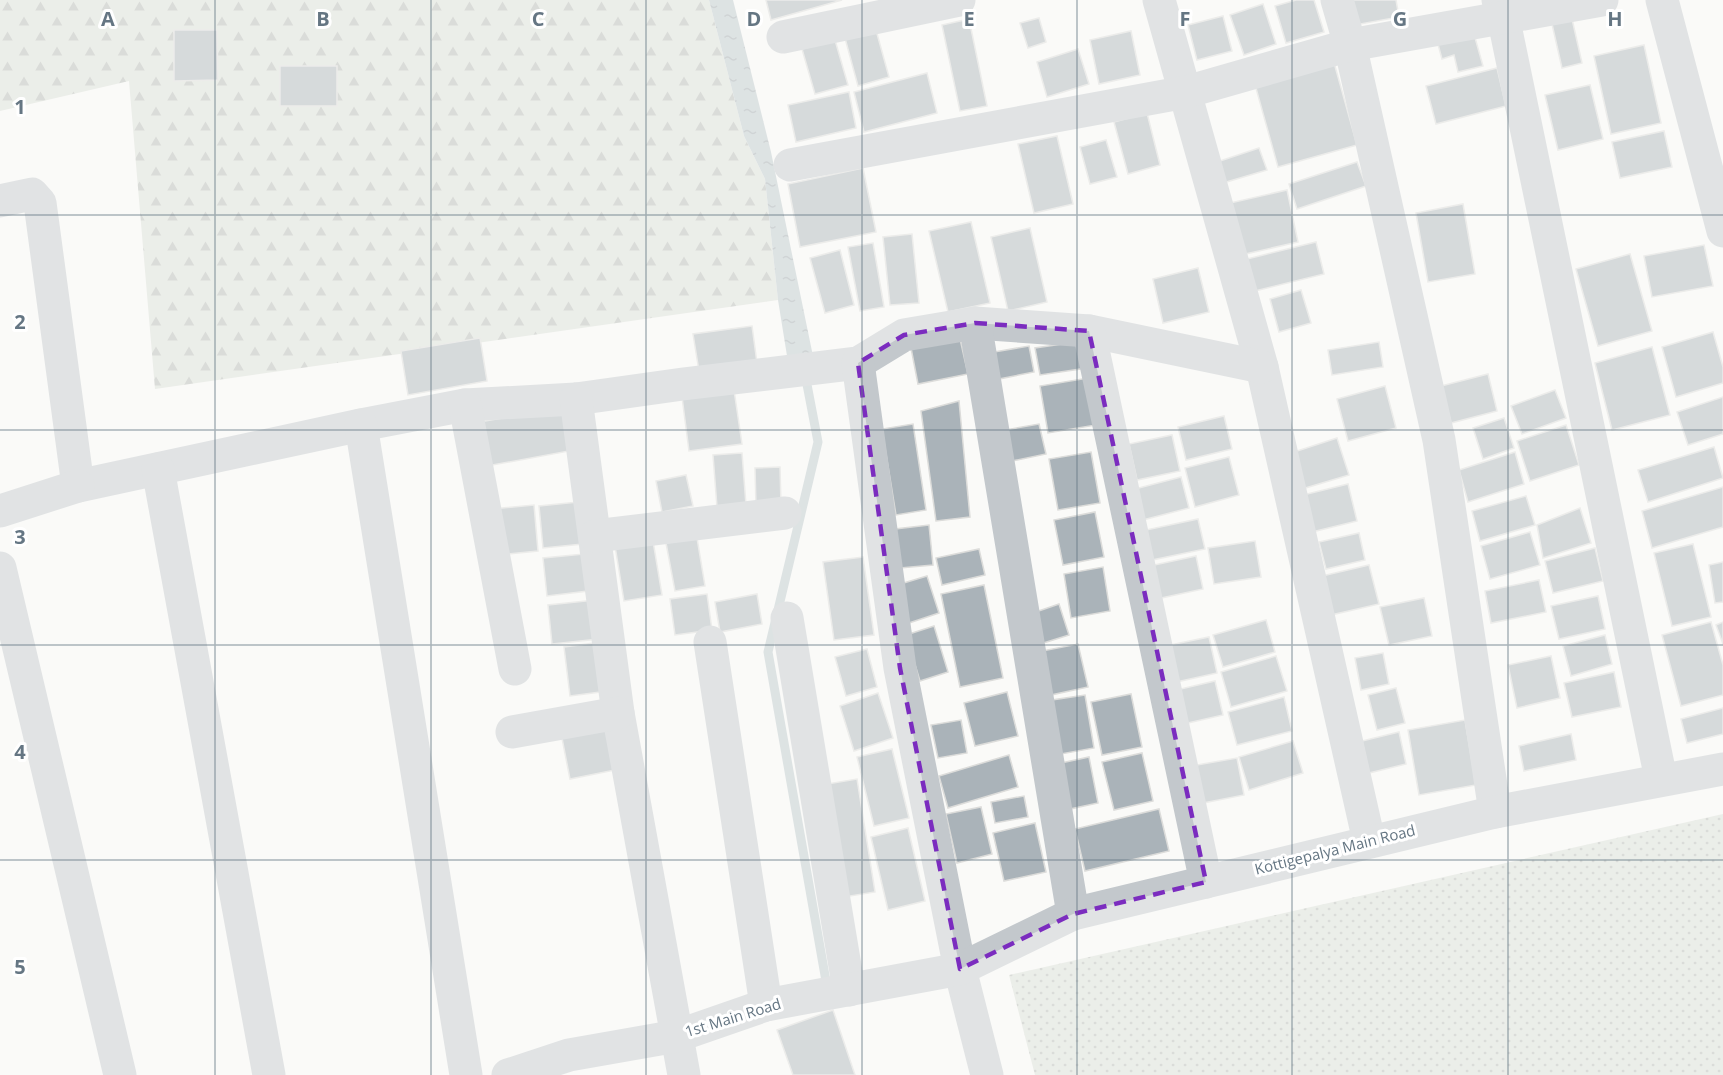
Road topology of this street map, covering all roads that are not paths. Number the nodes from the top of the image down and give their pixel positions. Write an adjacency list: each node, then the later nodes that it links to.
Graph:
1 (959, 0): 7 (street)
2 (1159, 0): 9 (street)
3 (1337, 0): 8 (street)
4 (1602, 0): 6 (street)
5 (1662, 0): 12 (street)
6 (1501, 8): 8 (street); 32 (street)
7 (783, 37)
8 (1350, 45): 9 (street); 33 (street)
9 (1186, 92): 10 (street); 16 (street)
10 (790, 165)
11 (0, 201): 21 (street)
12 (1723, 231)
13 (975, 323): 14 (street); 15 (street); 36 (street)
14 (1089, 331): 16 (street); 35 (street)
15 (858, 363): 17 (street); 37 (street)
16 (1262, 367): 34 (street)
17 (576, 399): 18 (street); 24 (street)
18 (465, 405): 19 (street); 28 (street)
19 (361, 425): 20 (street); 44 (street)
20 (158, 469): 21 (street); 43 (street)
21 (78, 486): 22 (street)
22 (0, 511)
23 (786, 513): 24 (street)
24 (595, 536): 29 (street)
25 (0, 568): 42 (street)
26 (787, 618): 38 (street)
27 (710, 642): 39 (street)
28 (514, 669)
29 (618, 713): 30 (street); 40 (street)
30 (512, 732)
31 (1723, 769): 32 (street, Kottigepalya Main Road)
32 (1661, 779): 33 (street, Kottigepalya Main Road)
33 (1495, 812): 34 (street, Kottigepalya Main Road)
34 (1369, 841): 35 (street, Kottigepalya Main Road)
35 (1206, 882): 36 (street, Kottigepalya Main Road)
36 (1073, 914): 37 (street, Kottigepalya Main Road)
37 (960, 969): 38 (street, 1st Main Road); 46 (street)
38 (849, 990): 39 (street, 1st Main Road)
39 (766, 1005): 40 (street, 1st Main Road)
40 (677, 1036): 41 (street, 1st Main Road); 45 (street)
41 (527, 1072)
42 (120, 1075)
43 (269, 1075)
44 (466, 1075)
45 (684, 1075)
46 (987, 1075)

